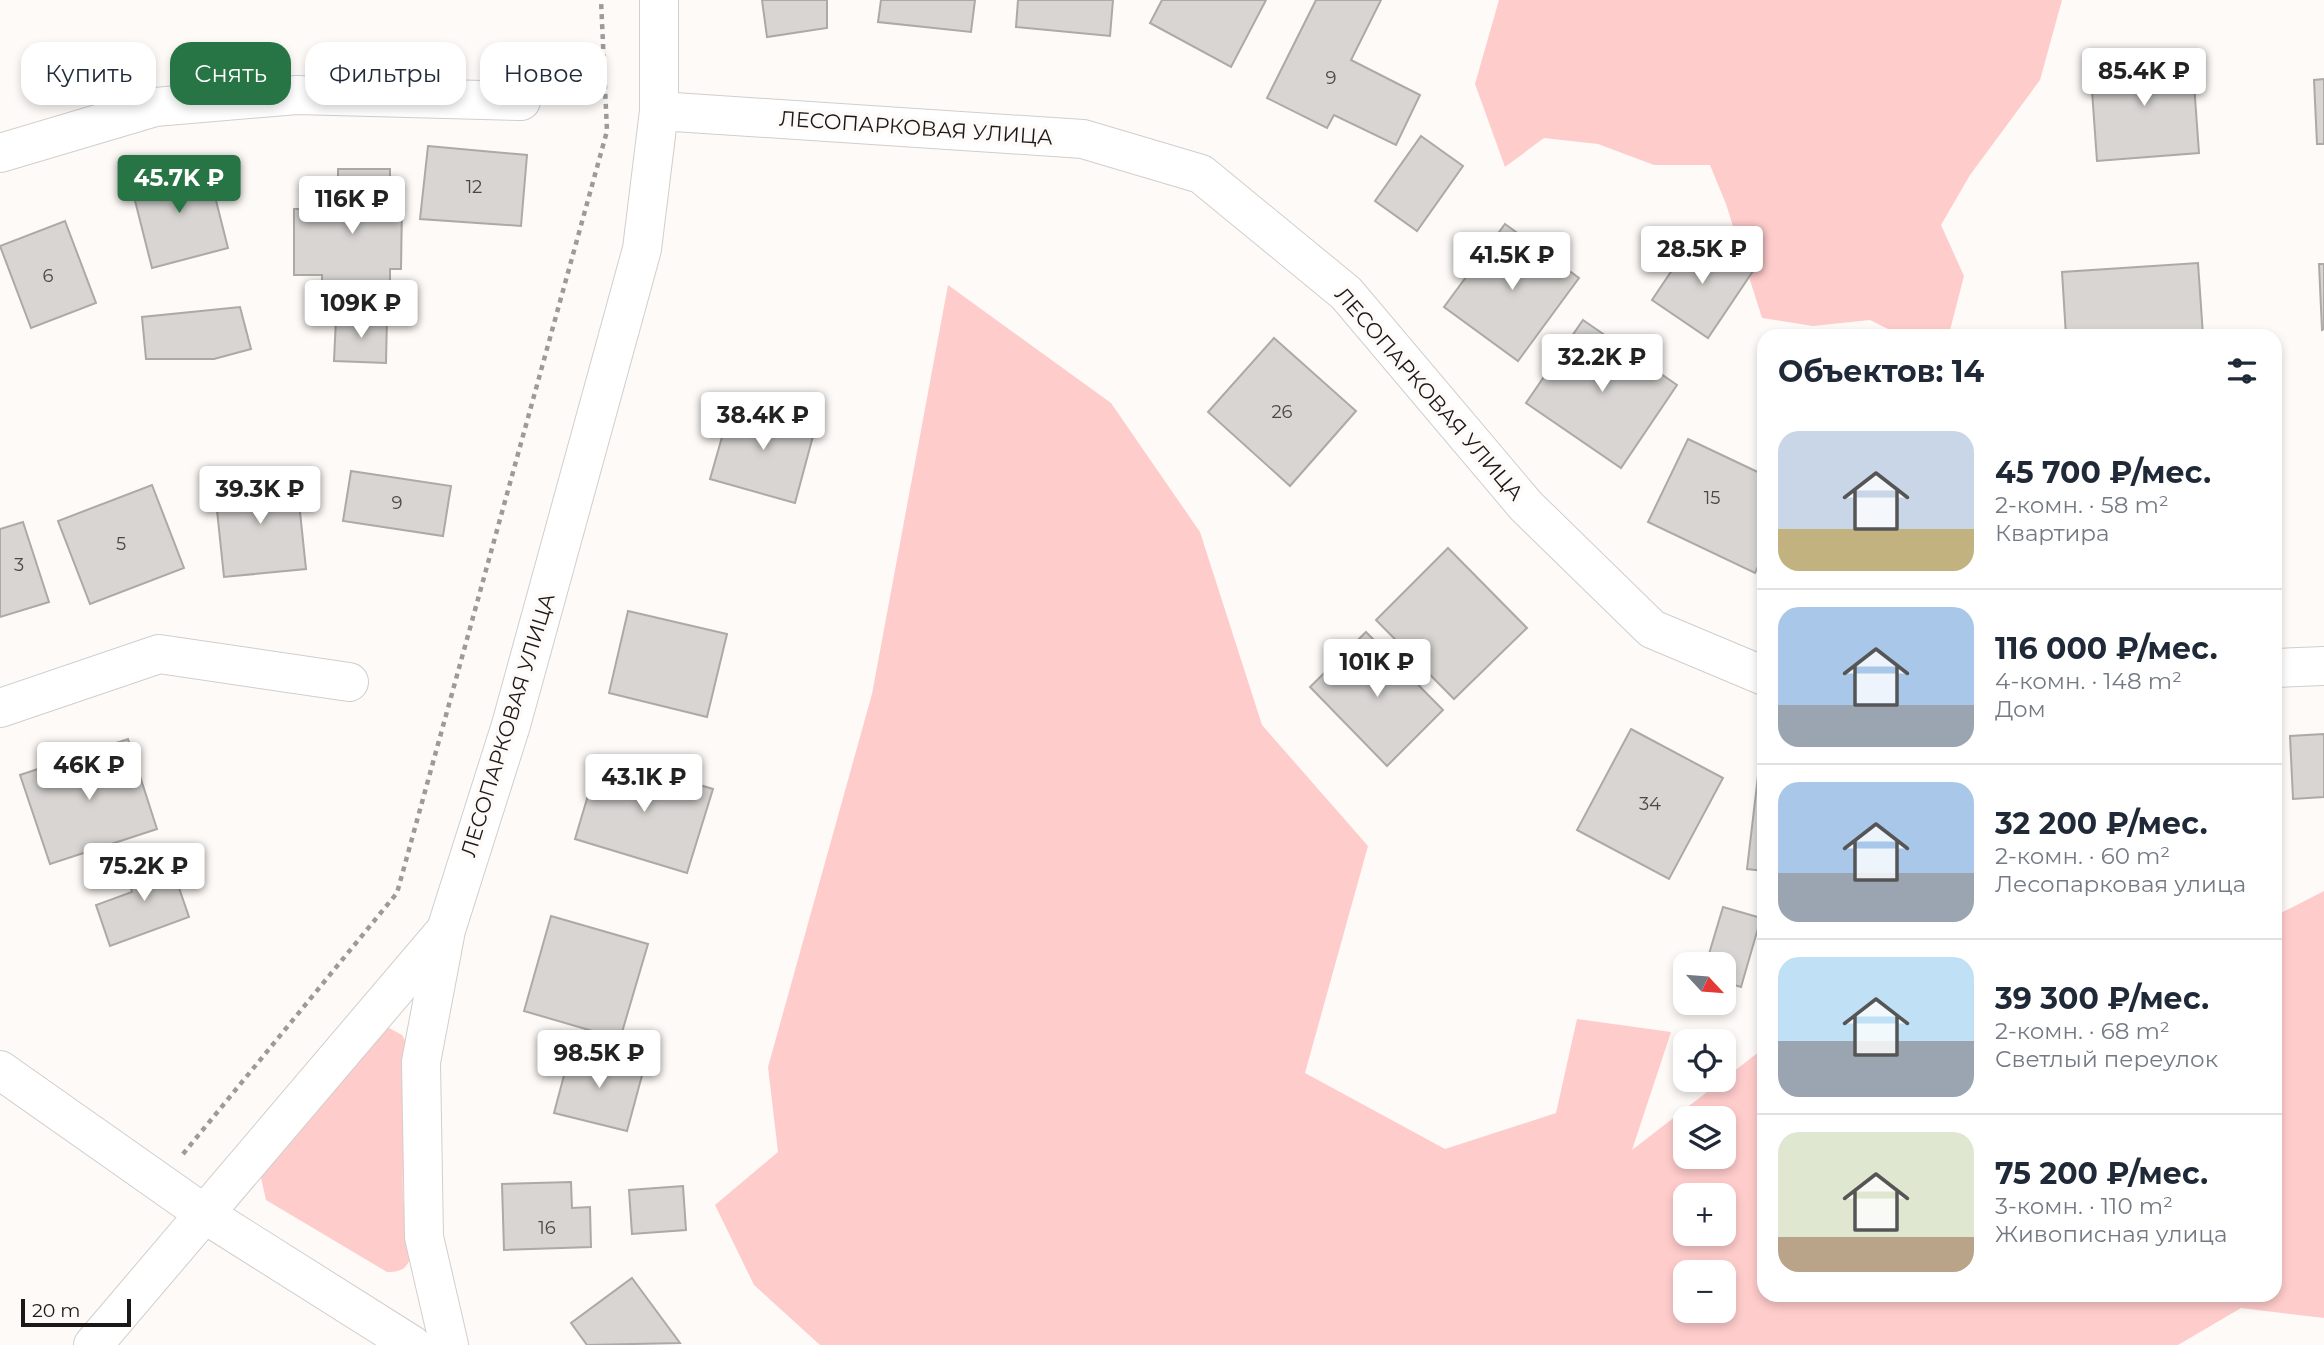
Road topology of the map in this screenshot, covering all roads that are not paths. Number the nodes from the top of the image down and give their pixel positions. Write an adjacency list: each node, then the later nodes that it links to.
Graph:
1 (659, 0): 3 (street, ЛЕСОПАРКОВАЯ УЛИЦА)
2 (480, 99): 4 (street)
3 (659, 111): 7 (street, ЛЕСОПАРКОВАЯ УЛИЦА); 10 (street, ЛЕСОПАРКОВАЯ УЛИЦА)
4 (0, 153)
5 (2324, 666): 6 (street)
6 (2282, 668)
7 (1757, 673)
8 (349, 682): 9 (street)
9 (0, 708)
10 (446, 930): 12 (street); 15 (street, ЛЕСОПАРКОВАЯ УЛИЦА)
11 (0, 1070): 12 (street)
12 (206, 1215): 13 (street); 14 (street)
13 (93, 1345)
14 (412, 1345)
15 (449, 1345)

